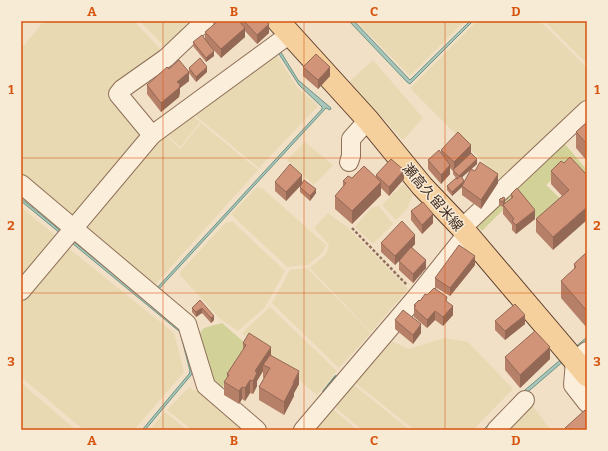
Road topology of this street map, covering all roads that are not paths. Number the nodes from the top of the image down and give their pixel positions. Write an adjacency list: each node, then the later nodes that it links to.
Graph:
1 (205, 21): 5 (street)
2 (287, 26): 4 (main road, 瀬高久留米線); 5 (street)
3 (587, 110): 9 (street)
4 (368, 120): 6 (street); 9 (main road, 瀬高久留米線)
5 (152, 135): 8 (street)
6 (349, 162)
7 (21, 184): 8 (street)
8 (74, 228): 10 (street); 14 (street)
9 (464, 232): 11 (main road, 瀬高久留米線); 15 (street)
10 (21, 291)
11 (583, 363): 13 (street)
12 (525, 400): 16 (street)
13 (587, 403)
14 (257, 430)
15 (302, 430)
16 (496, 430)

